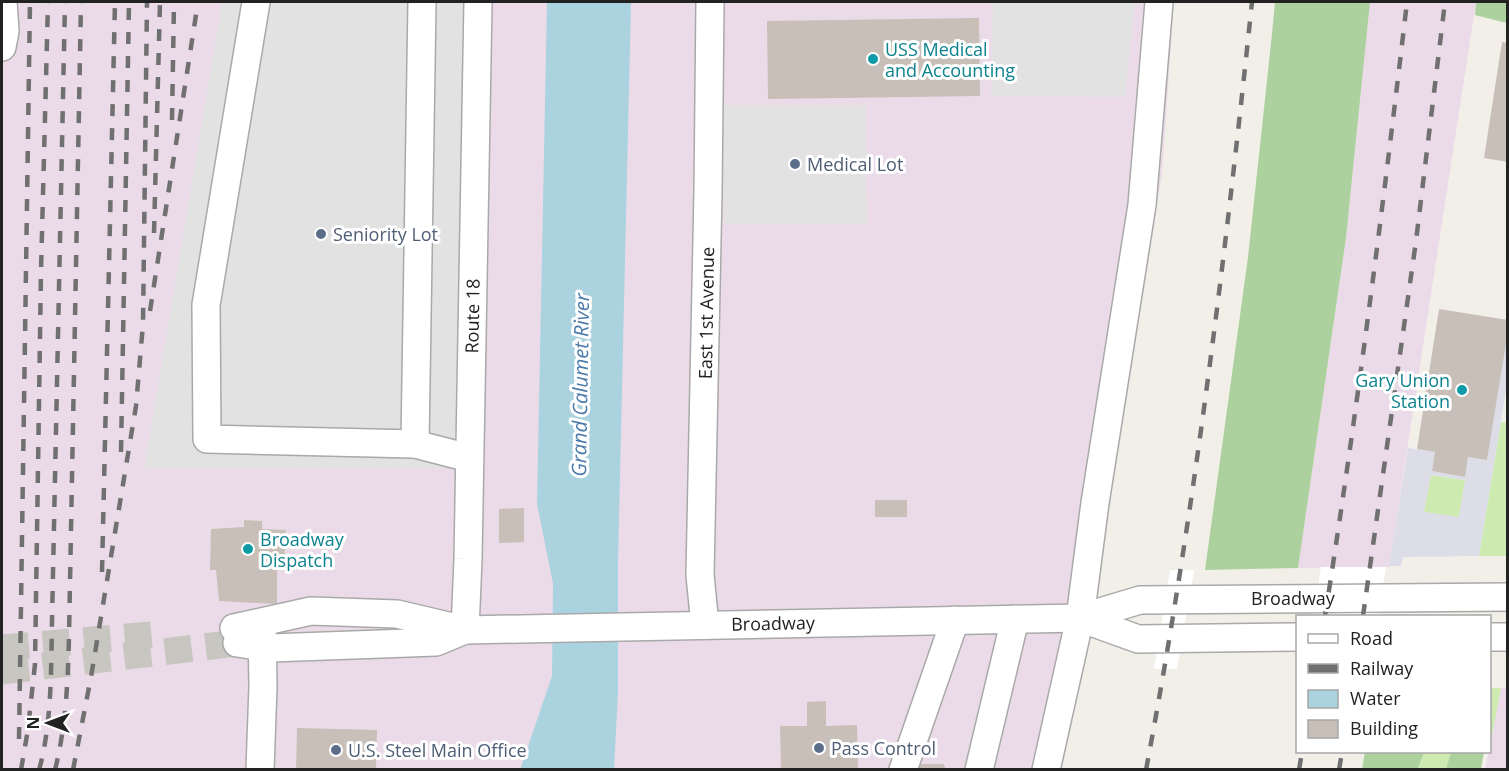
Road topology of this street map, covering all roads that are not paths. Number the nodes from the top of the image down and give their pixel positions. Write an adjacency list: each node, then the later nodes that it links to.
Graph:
1 (3, 2): 7 (street)
2 (256, 2): 8 (street)
3 (422, 2): 8 (street)
4 (478, 2): 9 (street, Route 18)
5 (710, 2): 14 (street, East 1st Avenue)
6 (1159, 2): 11 (street)
7 (2, 47)
8 (415, 444): 9 (street)
9 (469, 458): 15 (street, Route 18)
10 (1508, 597): 11 (street, Broadway)
11 (1080, 618): 12 (street, Broadway); 17 (street, Broadway); 23 (street)
12 (1015, 619): 13 (street, Broadway); 22 (street)
13 (955, 620): 14 (street, Broadway); 21 (street)
14 (705, 625): 15 (street, Broadway)
15 (465, 630): 16 (street, Broadway); 16 (street, Broadway)
16 (249, 635): 20 (street)
17 (1296, 637)
18 (1491, 637): 19 (street)
19 (1508, 637)
20 (260, 770)
21 (903, 770)
22 (979, 770)
23 (1046, 770)

